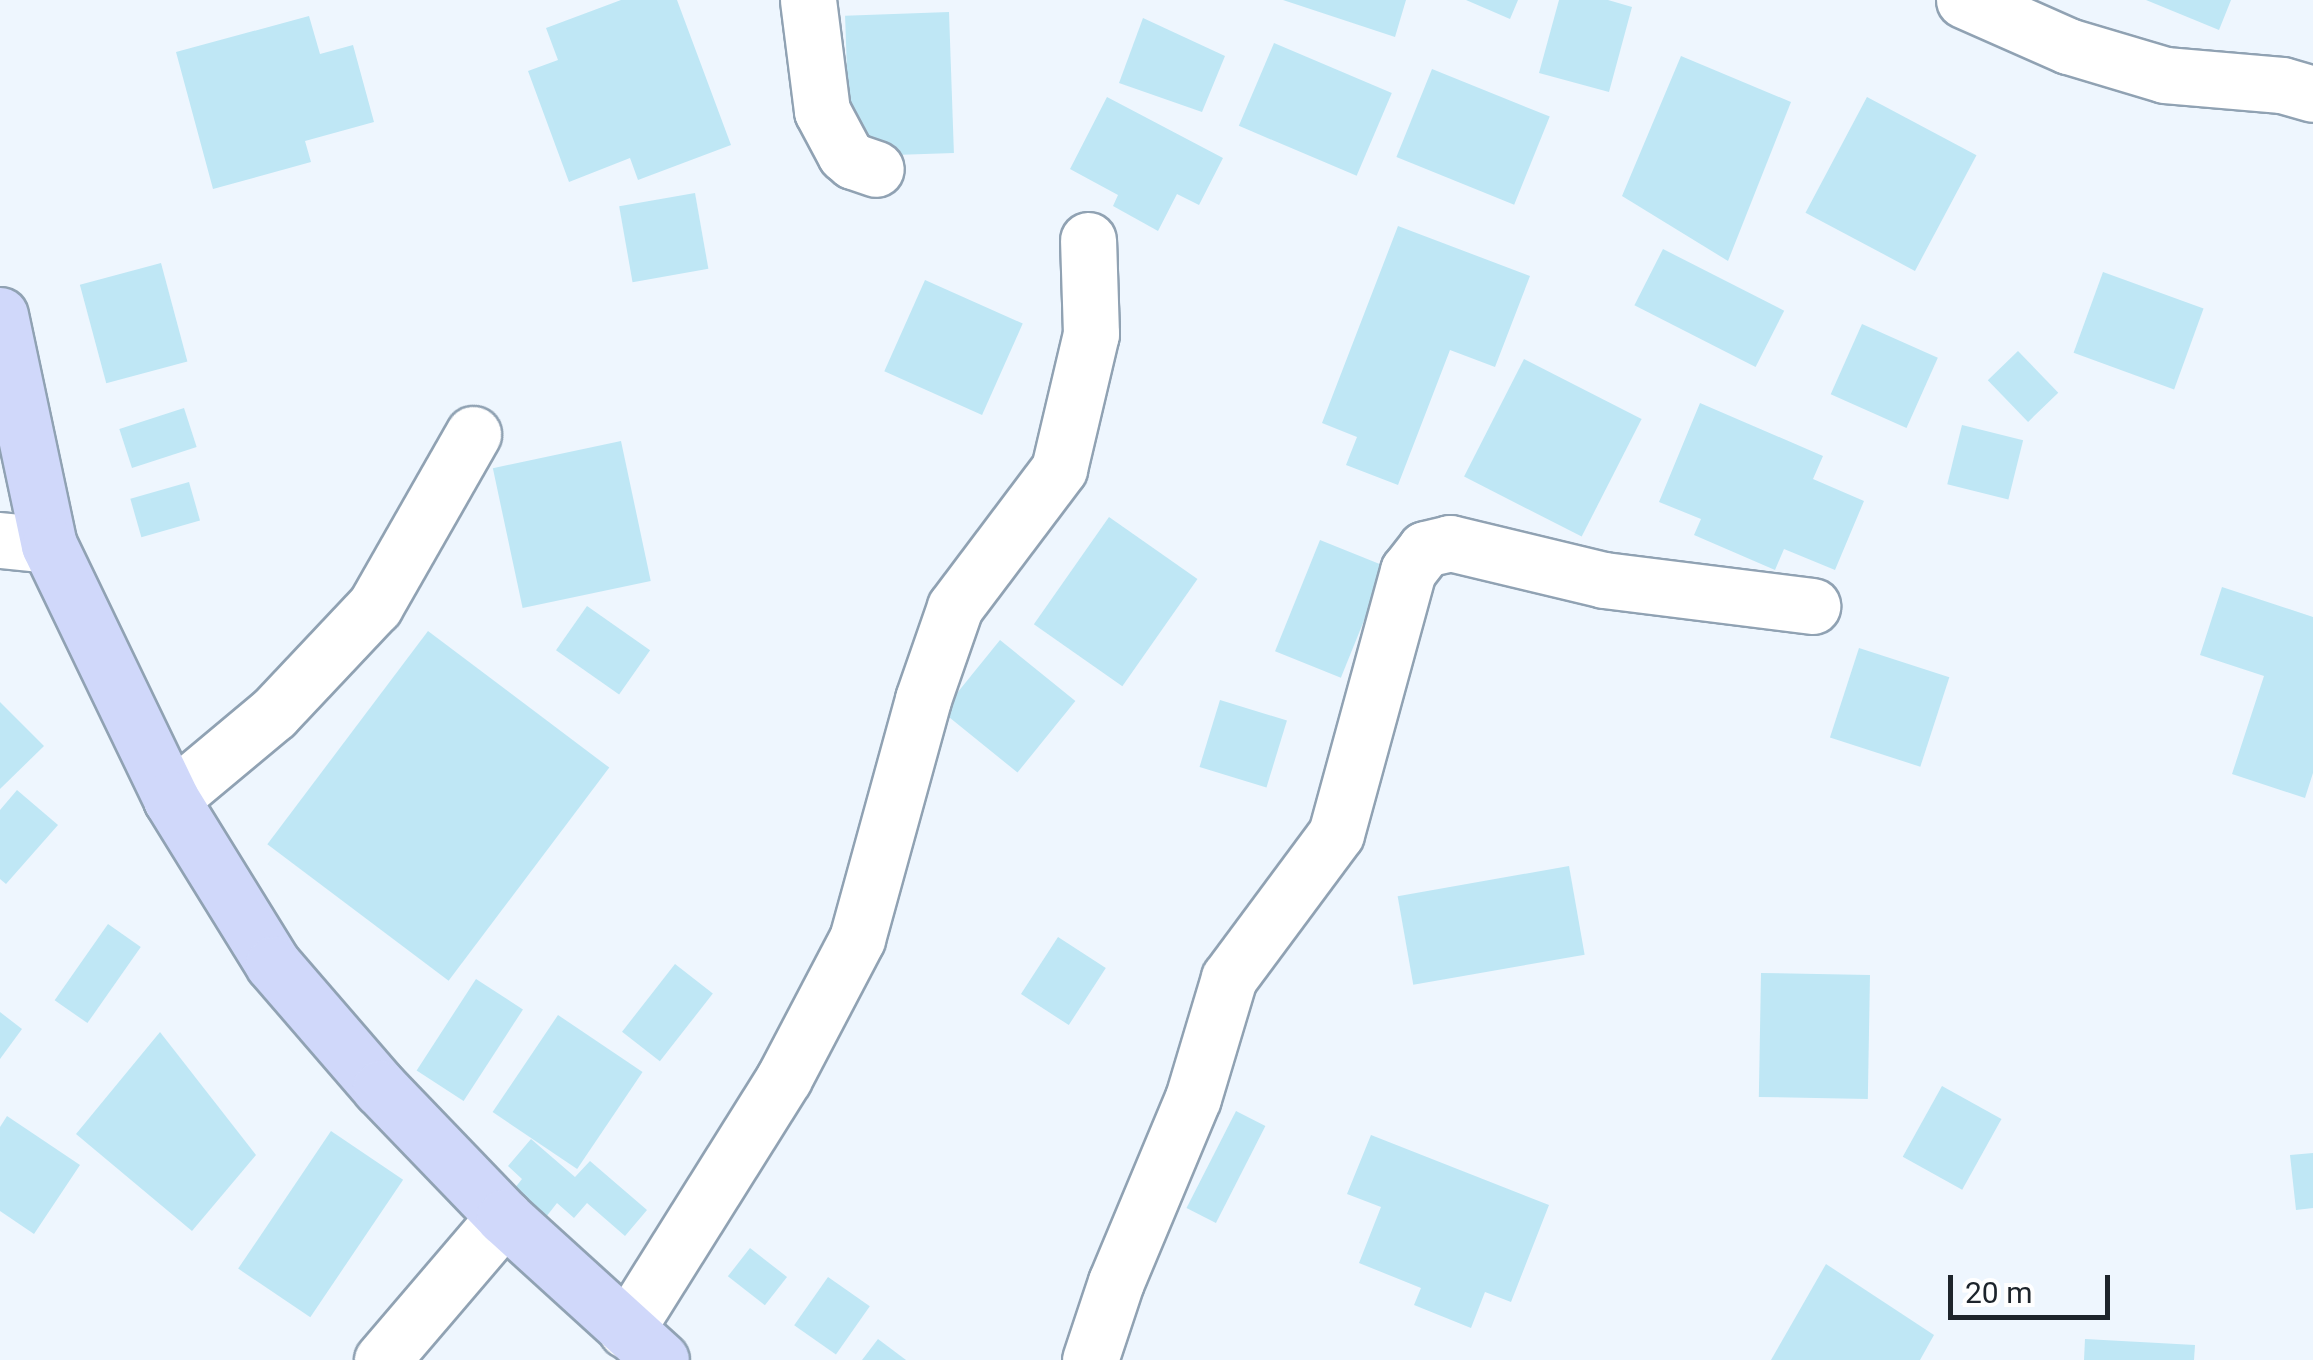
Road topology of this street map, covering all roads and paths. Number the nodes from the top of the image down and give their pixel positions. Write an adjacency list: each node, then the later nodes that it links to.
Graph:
1 (808, 0): 4 (street)
2 (1964, 0): 3 (street)
3 (2313, 94)
4 (876, 170)
5 (1088, 240): 12 (street)
6 (0, 316): 8 (main road)
7 (473, 434): 10 (street)
8 (24, 542): 10 (main road)
9 (1812, 606): 14 (street)
10 (170, 799): 11 (main road)
11 (504, 1217): 12 (main road); 13 (street)
12 (644, 1345)
13 (382, 1360)
14 (1090, 1360)

